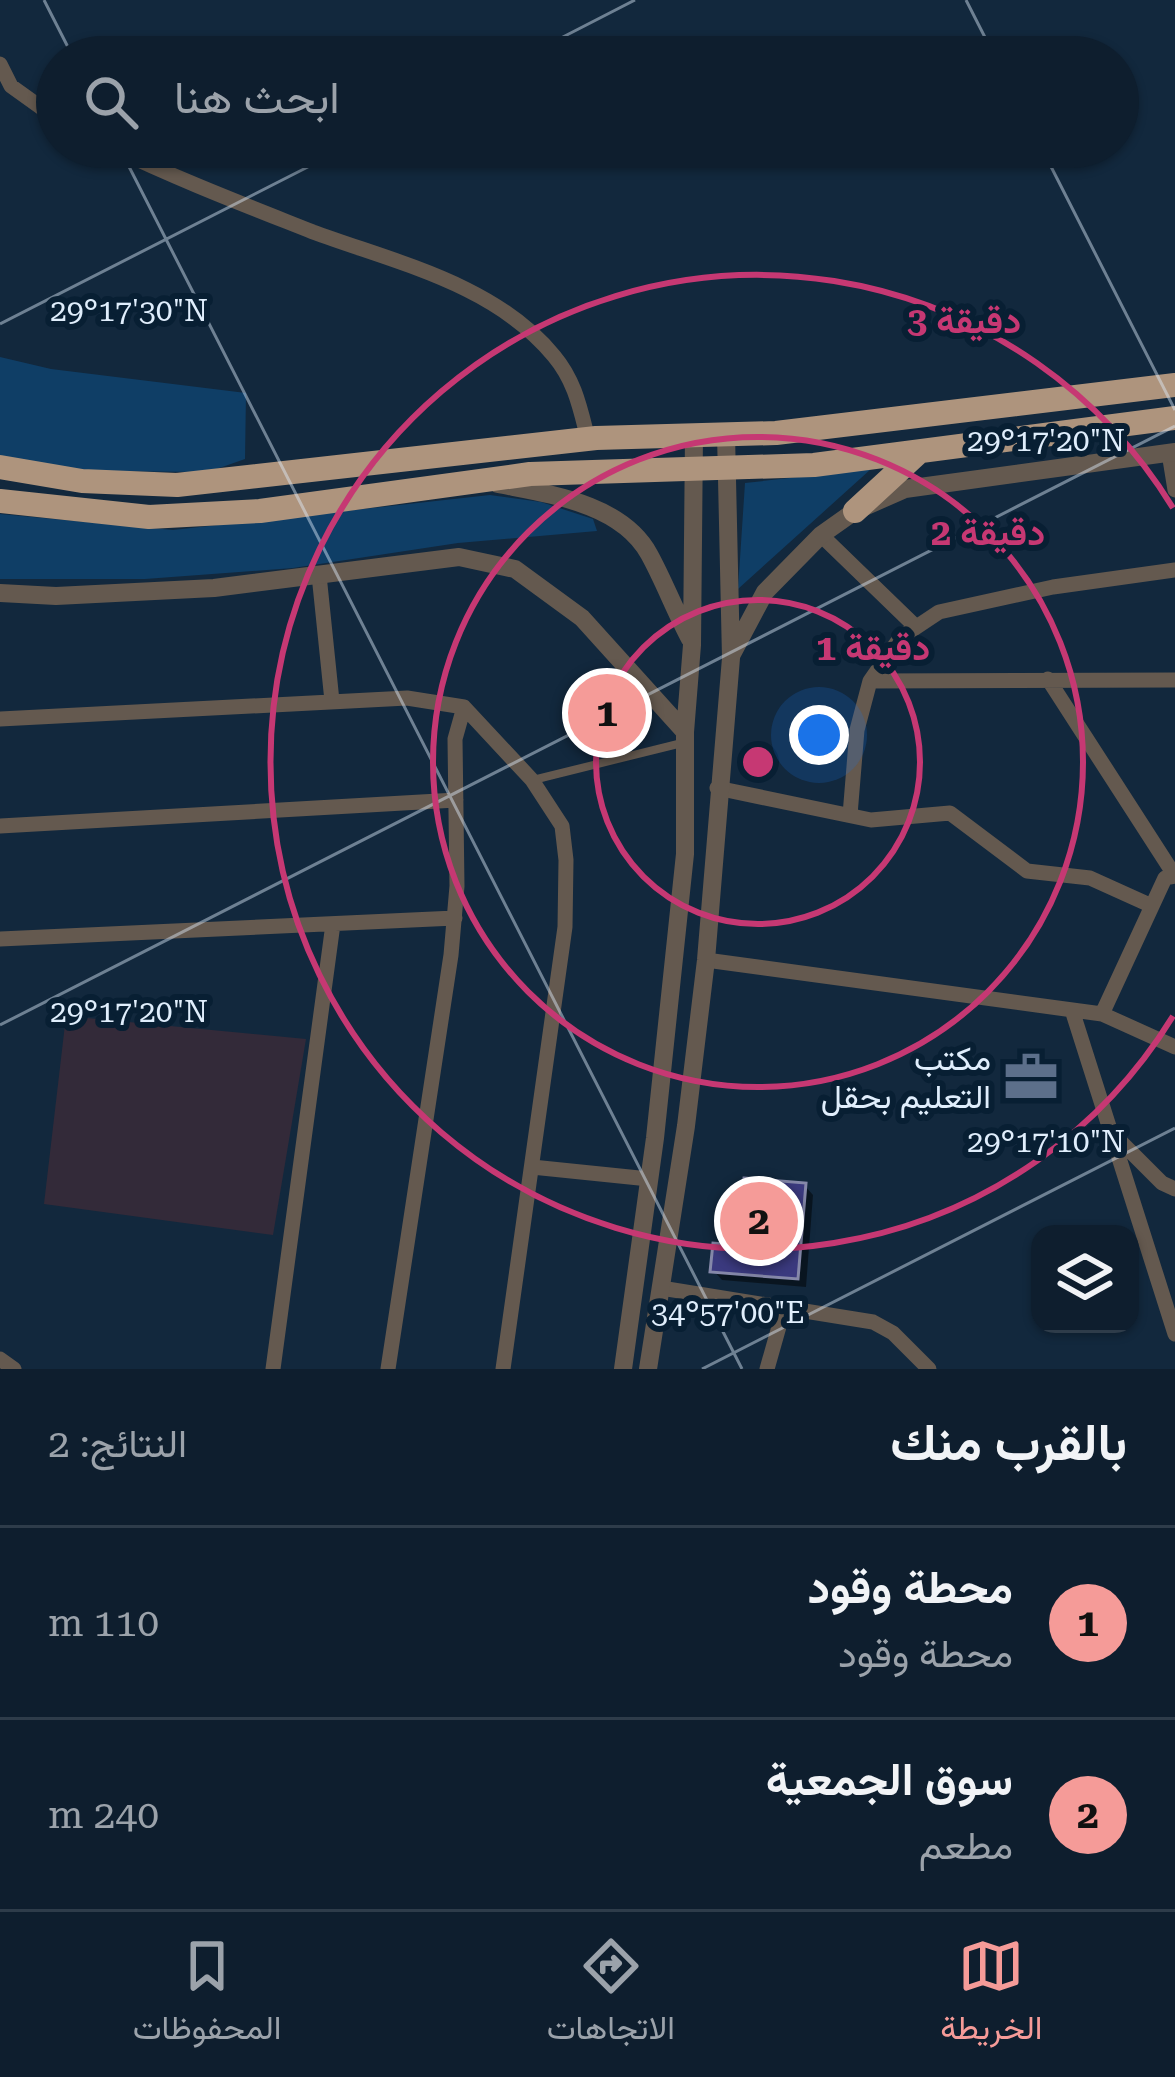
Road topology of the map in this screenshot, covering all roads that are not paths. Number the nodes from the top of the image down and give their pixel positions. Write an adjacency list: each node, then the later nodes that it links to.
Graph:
1 (0, 64): 2 (street)
2 (36, 104)
3 (159, 168): 8 (street)
4 (1175, 385): 6 (highway)
5 (1175, 418): 9 (highway)
6 (726, 434): 7 (highway); 12 (street)
7 (694, 435): 8 (highway); 13 (street)
8 (588, 439): 11 (highway)
9 (920, 451): 12 (highway); 17 (highway)
10 (1172, 452): 15 (street); 17 (street)
11 (0, 467)
12 (725, 468): 13 (highway); 24 (street)
13 (695, 469): 14 (highway); 23 (street)
14 (482, 481): 16 (highway); 23 (street)
15 (1175, 490)
16 (0, 501)
17 (855, 511): 18 (street)
18 (821, 535): 22 (street); 24 (street)
19 (1175, 570): 22 (street)
20 (319, 575): 21 (street); 28 (street); 31 (street)
21 (0, 593)
22 (916, 628): 27 (street)
23 (692, 645): 31 (street)
24 (730, 658): 33 (street)
25 (1048, 680): 26 (street); 27 (street); 37 (street)
26 (1175, 680)
27 (870, 681): 35 (street)
28 (332, 701): 29 (street); 30 (street)
29 (464, 707): 32 (street); 34 (street)
30 (0, 719)
31 (685, 737): 32 (lane); 42 (street)
32 (532, 780): 48 (street)
33 (717, 788): 35 (street); 43 (street)
34 (456, 800): 36 (street); 39 (street)
35 (850, 815): 38 (street)
36 (0, 826)
37 (1175, 876): 38 (street)
38 (1152, 905): 45 (street)
39 (455, 918): 40 (street); 57 (street)
40 (333, 924): 41 (street); 56 (street)
41 (0, 939)
42 (674, 962): 43 (street); 49 (street)
43 (705, 965): 44 (street); 51 (street)
44 (1072, 1010): 45 (street); 47 (street)
45 (1102, 1014): 46 (street)
46 (1175, 1047)
47 (1111, 1133): 50 (street); 53 (street)
48 (532, 1167): 49 (street); 58 (street)
49 (649, 1179): 59 (street)
50 (1175, 1189)
51 (661, 1288): 52 (street); 60 (street)
52 (784, 1309): 61 (street); 62 (street)
53 (1175, 1334)
54 (0, 1359): 55 (street)
55 (14, 1369)
56 (273, 1369)
57 (388, 1369)
58 (503, 1369)
59 (623, 1369)
60 (648, 1369)
61 (767, 1369)
62 (929, 1369)

